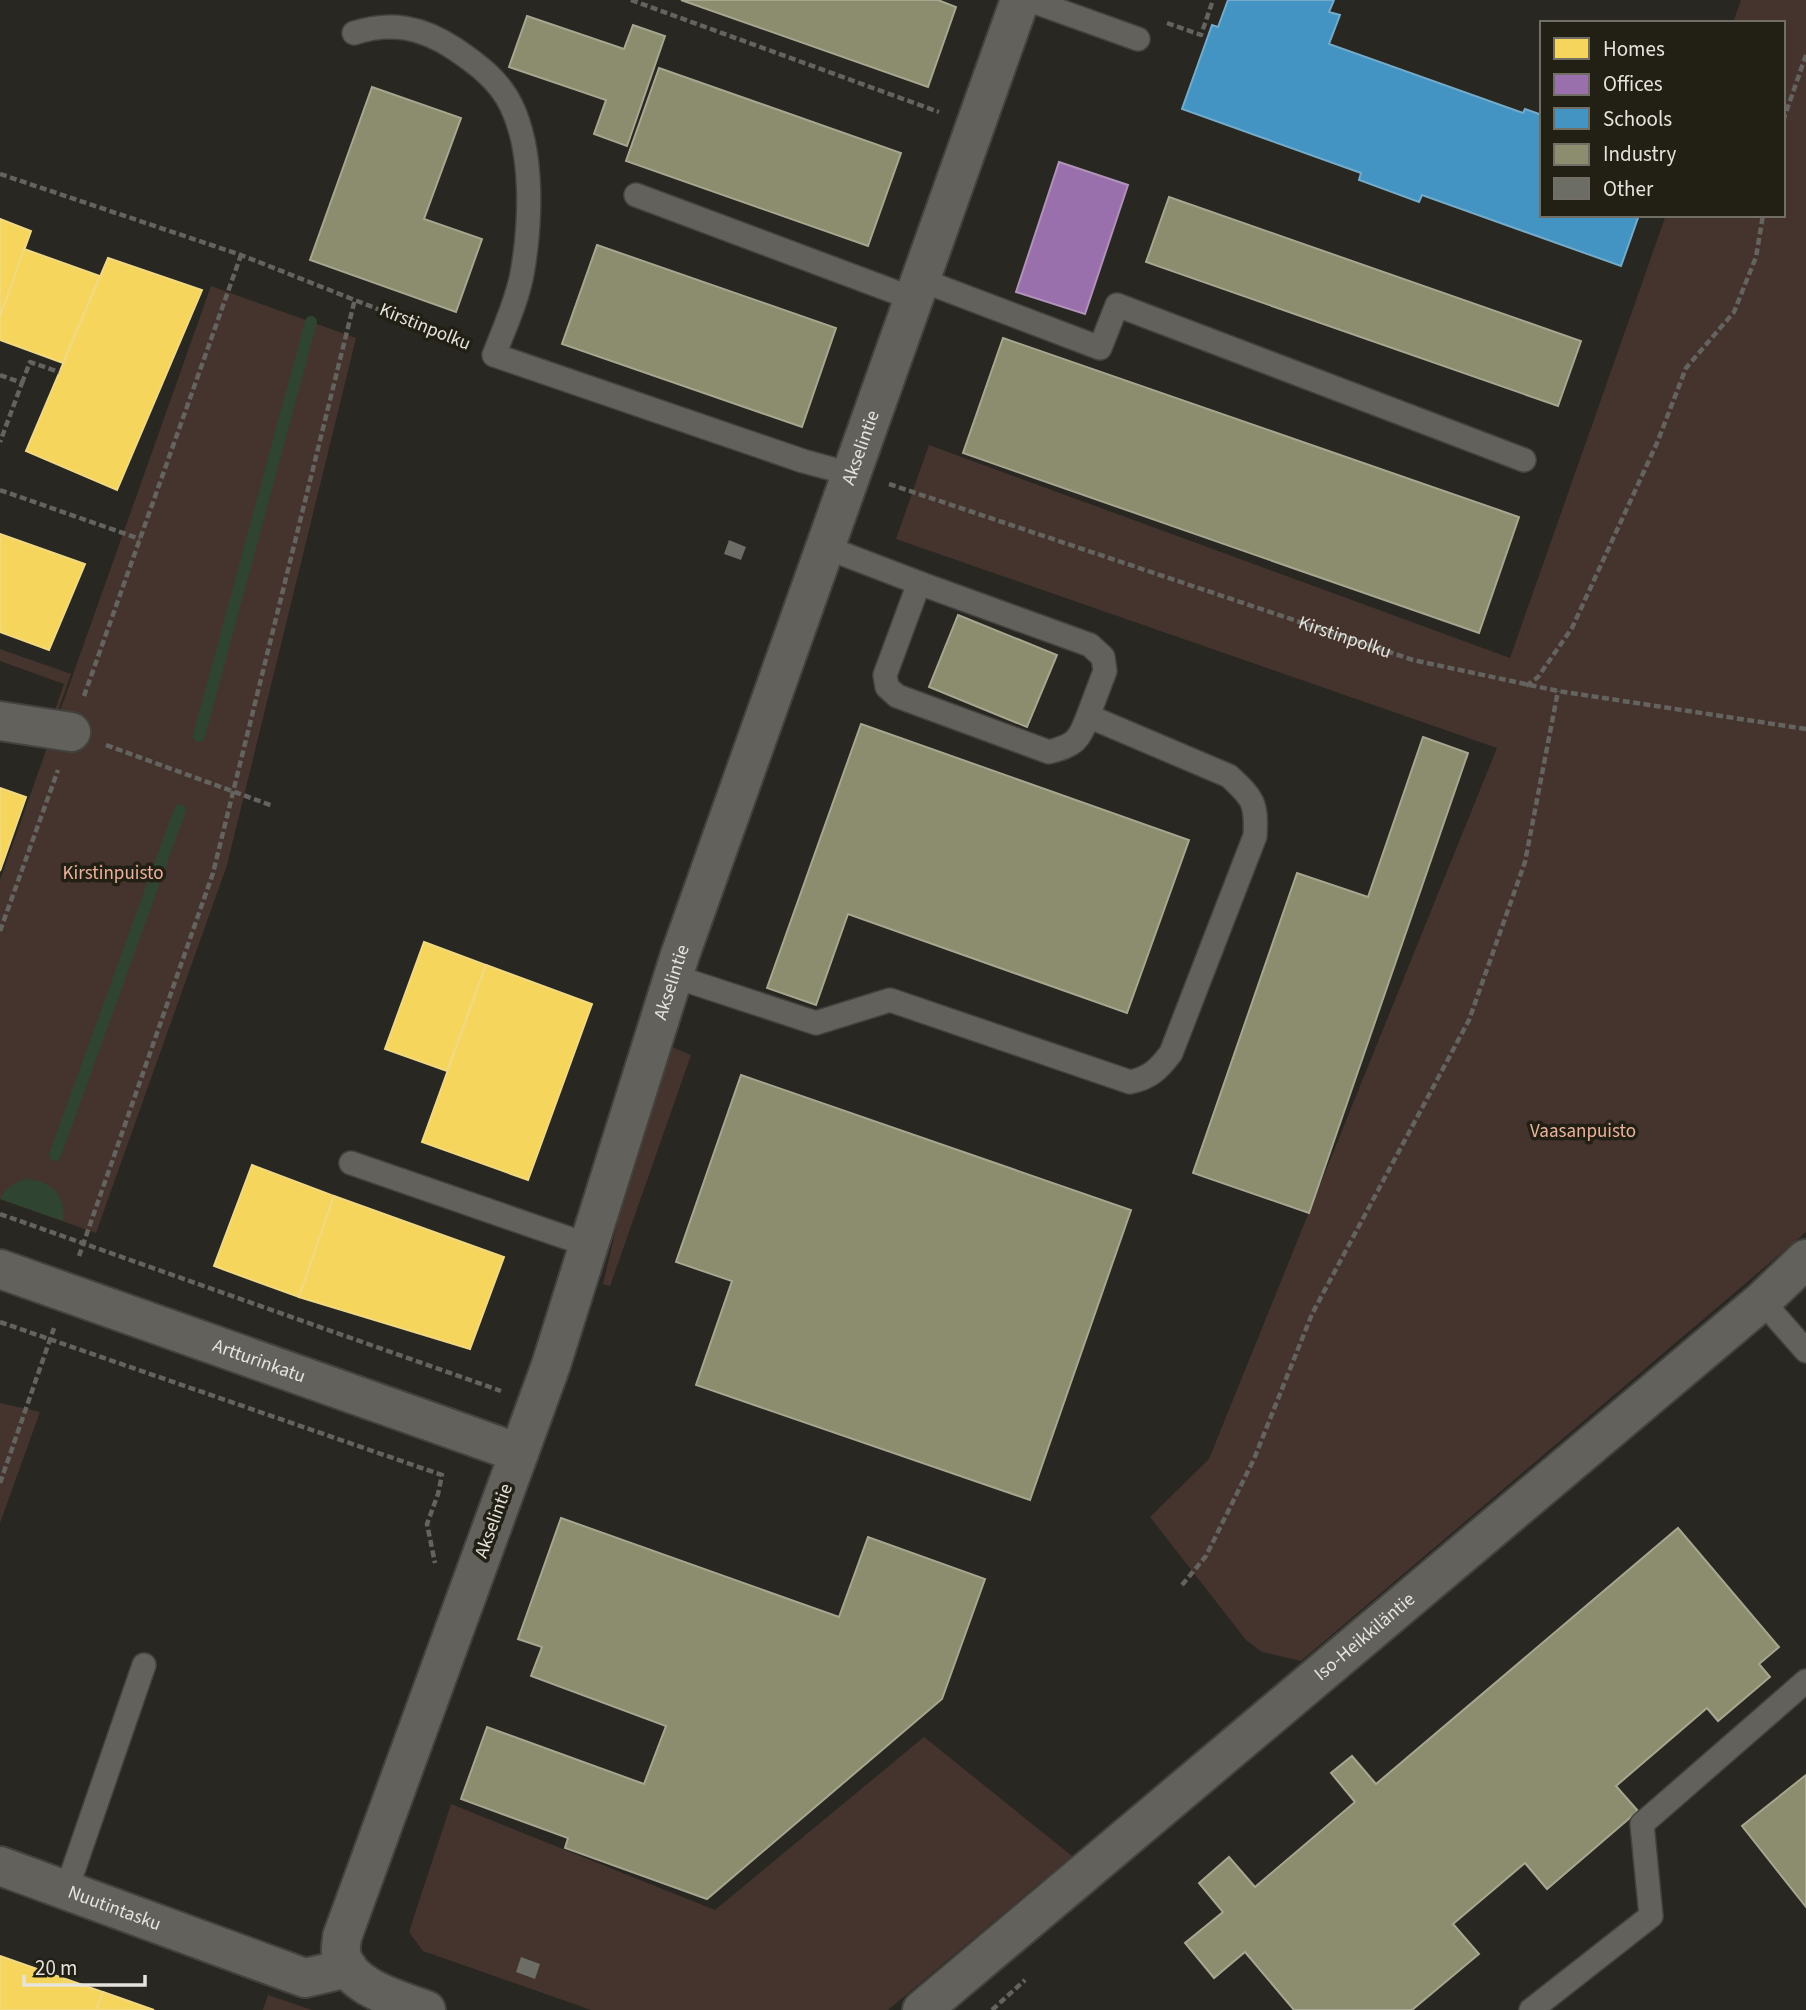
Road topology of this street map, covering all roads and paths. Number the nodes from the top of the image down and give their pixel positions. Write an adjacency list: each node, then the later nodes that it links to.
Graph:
1 (631, 0): 9 (path)
2 (1020, 0): 15 (street, Akselintie)
3 (1029, 0): 7 (lane)
4 (1213, 0): 5 (path)
5 (1157, 19)
6 (354, 33): 17 (lane)
7 (1138, 39)
8 (1806, 55): 10 (path)
9 (900, 98)
10 (1785, 115)
11 (0, 174): 14 (path, Kirstinpolku)
12 (636, 195): 15 (lane)
13 (1763, 217): 29 (path)
14 (241, 255): 16 (path, Kirstinpolku); 26 (path)
15 (917, 290): 22 (lane); 23 (street, Akselintie)
16 (355, 299): 17 (path, Kirstinpolku); 35 (path)
17 (494, 355): 23 (lane, Kirstinpolku)
18 (60, 372): 20 (path)
19 (0, 375): 20 (path)
20 (22, 383): 21 (path)
21 (0, 442)
22 (1524, 460)
23 (851, 474): 27 (street, Akselintie)
24 (899, 486): 29 (path, Kirstinpolku)
25 (0, 490): 26 (path)
26 (140, 539): 34 (path)
27 (825, 547): 28 (lane); 38 (street, Akselintie)
28 (919, 583): 31 (lane); 31 (lane)
29 (1526, 686): 30 (path, Kirstinpolku)
30 (1558, 691): 33 (path, Kirstinpolku); 55 (path)
31 (1088, 716): 38 (lane)
32 (1, 724): 34 (street)
33 (1806, 729)
34 (71, 732): 35 (path); 37 (path)
35 (233, 792): 36 (path); 41 (path)
36 (273, 806)
37 (0, 931)
38 (673, 976): 42 (street, Akselintie)
39 (351, 1163): 42 (lane)
40 (0, 1214): 41 (path)
41 (83, 1243): 44 (path); 51 (path)
42 (588, 1245): 51 (street, Akselintie)
43 (1806, 1259): 46 (street, Iso-Heikkiläntie)
44 (77, 1262)
45 (0, 1269): 52 (street, Artturinkatu)
46 (1762, 1301): 50 (lane); 62 (street, Iso-Heikkiläntie)
47 (56, 1321): 49 (path)
48 (0, 1322): 49 (path)
49 (50, 1340): 53 (path); 54 (path)
50 (1806, 1351)
51 (537, 1404): 52 (street, Akselintie)
52 (519, 1453): 60 (street, Akselintie)
53 (0, 1483)
54 (427, 1524)
55 (1182, 1585)
56 (144, 1665): 59 (lane)
57 (1806, 1681): 63 (lane)
58 (0, 1866): 59 (street, Nuutintasku)
59 (66, 1891): 60 (street, Nuutintasku)
60 (348, 1968): 61 (street)
61 (426, 2010)
62 (922, 2010)
63 (1531, 2010)

